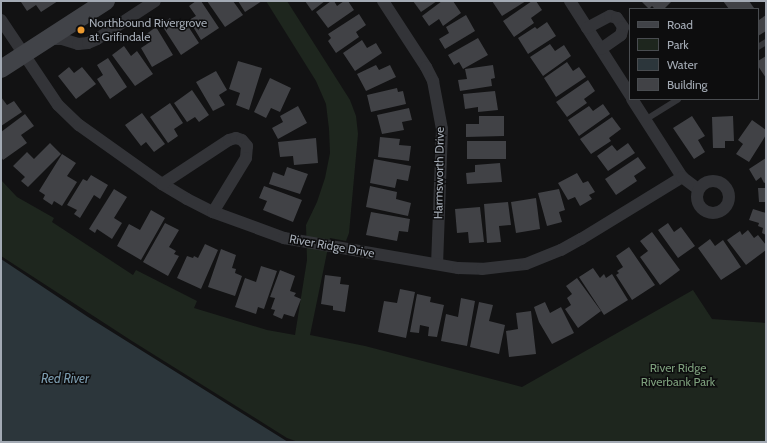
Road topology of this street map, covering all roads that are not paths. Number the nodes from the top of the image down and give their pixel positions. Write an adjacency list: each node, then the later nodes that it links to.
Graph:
1 (106, 1): 7 (street)
2 (155, 1): 7 (street)
3 (383, 1): 19 (street, Harmsworth Drive)
4 (570, 1): 6 (street)
5 (1, 20): 9 (street, River Ridge Drive)
6 (587, 28): 8 (street); 8 (street)
7 (47, 39): 9 (street)
8 (601, 49): 11 (street)
9 (23, 55): 10 (street); 16 (street, River Ridge Drive)
10 (1, 69)
11 (629, 93)
12 (633, 100): 14 (street)
13 (676, 100): 14 (lane)
14 (645, 120): 15 (street)
15 (682, 177): 17 (street); 19 (street, River Ridge Drive)
16 (162, 184): 18 (street, River Ridge Drive); 18 (street)
17 (698, 189)
18 (213, 212): 19 (street, River Ridge Drive)
19 (436, 263)

